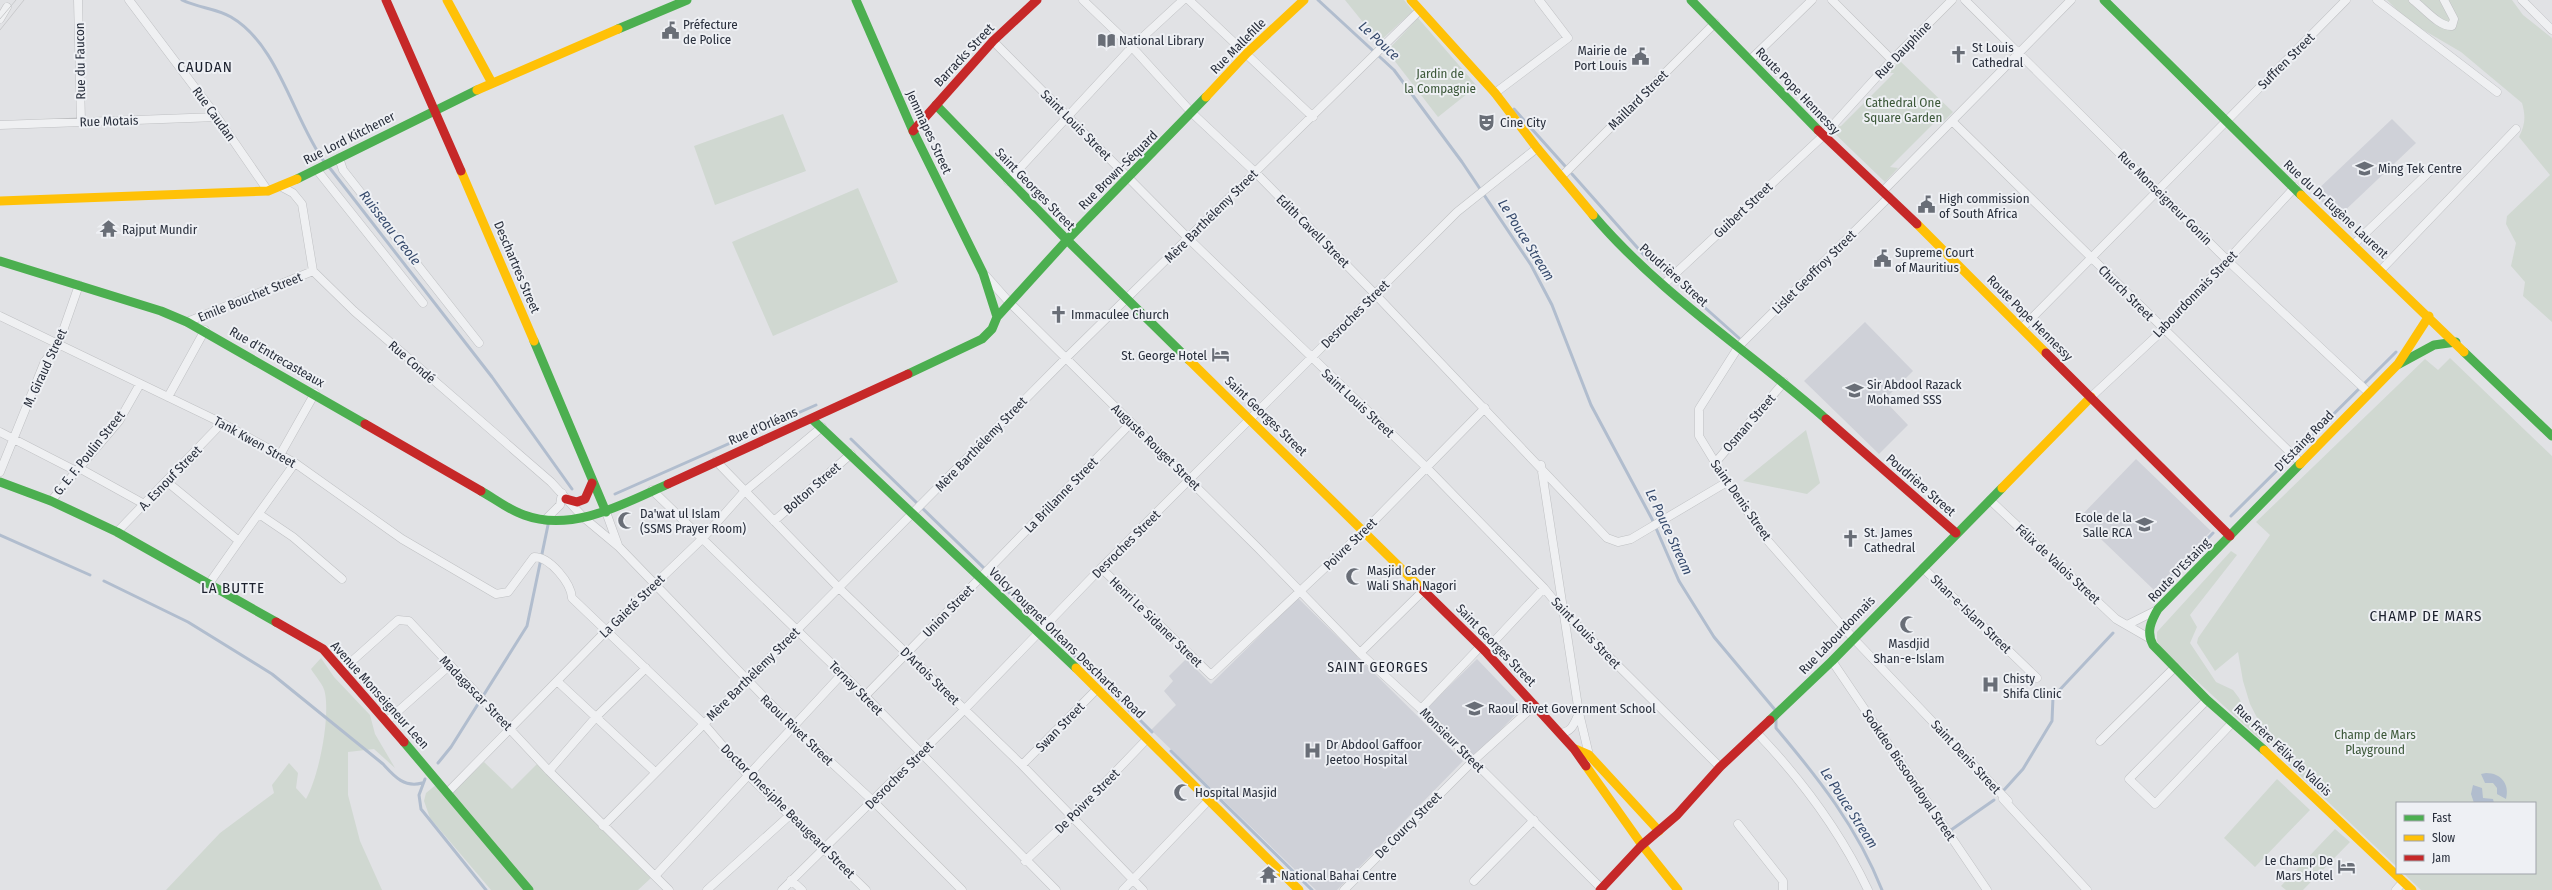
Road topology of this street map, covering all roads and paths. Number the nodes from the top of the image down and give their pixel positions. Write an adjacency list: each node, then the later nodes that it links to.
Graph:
1 (78, 0): 47 (street, Rue du Faucon)
2 (130, 0): 44 (street, Rue Caudan)
3 (386, 0): 41 (main road, Deschartres Street)
4 (447, 0): 37 (main road)
5 (687, 0): 37 (main road, Rue Lord Kitchener)
6 (856, 0): 51 (main road, Jemmapes Street)
7 (1036, 0): 31 (main road, Barracks Street)
8 (1083, 0): 32 (street, Edith Cavell Street)
9 (1183, 0): 32 (street)
10 (1189, 0): 33 (street)
11 (1304, 0): 33 (main road, Rue Mallefille)
12 (1411, 0): 27 (main road, Poudrière Street)
13 (1539, 0): 39 (street)
14 (1691, 0): 29 (main road, Route Pope Hennessy)
15 (1812, 0): 35 (street)
16 (1832, 0): 36 (street)
17 (1952, 0): 36 (street, Rue Dauphine)
18 (1965, 0): 34 (street, Rue Monseigneur Gonin)
19 (2071, 0): 34 (street, Lislet Geoffroy Street)
20 (2104, 0): 48 (main road, Rue du Dr Eugène Laurent)
21 (2346, 0): 48 (street, Suffren Street)
22 (2377, 0): 38 (street)
23 (2413, 0): 24 (street)
24 (2444, 0)
25 (2522, 0): 30 (street)
26 (7, 7): 28 (street)
27 (1420, 11): 39 (main road, Poudrière Street); 43 (street, Mère Barthélemy Street)
28 (0, 19)
29 (1715, 23): 35 (main road, Route Pope Hennessy); 58 (street, Maillard Street)
30 (2552, 30)
31 (993, 41): 40 (main road, Barracks Street); 45 (street, Saint Louis Street)
32 (1132, 47): 42 (street, Edith Cavell Street); 45 (street)
33 (1247, 53): 42 (main road, Rue Mallefille); 43 (street)
34 (2020, 54): 46 (street, Lislet Geoffroy Street); 64 (street, Rue Monseigneur Gonin)
35 (1750, 60): 52 (main road, Route Pope Hennessy)
36 (1892, 60): 52 (street, Rue Dauphine)
37 (492, 83): 41 (main road, Rue Lord Kitchener)
38 (2497, 92)
39 (1495, 93): 53 (main road, Poudrière Street)
40 (936, 105): 51 (main road, Barracks Street); 60 (main road, Saint Georges Street)
41 (435, 109): 54 (main road, Rue Lord Kitchener); 127 (main road, Deschartres Street)
42 (1192, 113): 56 (street, Edith Cavell Street); 59 (main road, Rue Brown-Séquard)
43 (1313, 116): 56 (street, Mère Barthélemy Street)
44 (217, 117): 47 (street, Rue Motais); 63 (street, Rue Caudan)
45 (1068, 117): 59 (street, Saint Louis Street); 60 (street)
46 (1952, 121): 65 (street, Lislet Geoffroy Street); 70 (street, Church Street)
47 (82, 122): 49 (street, Rue Motais)
48 (2226, 122): 62 (main road, Rue du Dr Eugène Laurent); 64 (street, Suffren Street)
49 (0, 125)
50 (2516, 129): 73 (street)
51 (913, 131): 75 (main road, Jemmapes Street)
52 (1823, 136): 65 (main road, Route Pope Hennessy); 77 (street, Guibert Street)
53 (1537, 148): 58 (main road, Poudrière Street); 78 (street, Desroches Street)
54 (337, 159): 55 (main road, Rue Lord Kitchener); 90 (street)
55 (321, 168): 61 (main road, Rue Lord Kitchener); 80 (street)
56 (1255, 172): 67 (street, Mère Barthélemy Street); 78 (street, Edith Cavell Street)
57 (2429, 172): 69 (street)
58 (1561, 177): 77 (main road, Poudrière Street)
59 (1129, 178): 67 (street, Saint Louis Street); 68 (main road, Rue Brown-Séquard)
60 (1008, 181): 68 (main road, Saint Georges Street)
61 (280, 186): 63 (main road, Rue Lord Kitchener); 74 (street)
62 (2295, 187): 69 (main road, Rue du Dr Eugène Laurent); 72 (street, Labourdonnais Street)
63 (268, 191): 66 (main road, Rue Lord Kitchener)
64 (2158, 192): 70 (street, Suffren Street); 72 (street, Rue Monseigneur Gonin)
65 (1886, 194): 86 (main road, Route Pope Hennessy); 92 (street, Lislet Geoffroy Street)
66 (0, 201)
67 (1188, 238): 79 (street, Mère Barthélemy Street); 94 (street, Saint Louis Street)
68 (1067, 240): 79 (main road, Saint Georges Street); 81 (main road, Rue Brown-Séquard)
69 (2354, 244): 73 (main road, Rue du Dr Eugène Laurent)
70 (2091, 259): 86 (street, Suffren Street); 88 (street, Church Street)
71 (0, 261): 76 (main road, Rue d'Entrecasteaux)
72 (2228, 261): 88 (street, Labourdonnais Street); 99 (street, Rue Monseigneur Gonin)
73 (2381, 270): 83 (main road, Rue du Dr Eugène Laurent)
74 (313, 271): 85 (street, Emile Bouchet Street); 130 (street, Rue Condé)
75 (983, 273): 81 (street, Jemmapes Street); 84 (main road, Jemmapes Street)
76 (79, 285): 85 (main road, Rue d'Entrecasteaux); 91 (street, M. Giraud Street)
77 (1663, 285): 92 (main road, Poudrière Street)
78 (1375, 294): 94 (street, Desroches Street); 102 (street, Edith Cavell Street)
79 (1127, 299): 93 (street, Mère Barthélemy Street); 105 (main road, Saint Georges Street)
80 (423, 303)
81 (1010, 303): 84 (main road, Rue Brown-Séquard); 93 (street, Auguste Rouget Street)
82 (0, 316): 91 (street, Tank Kwen Street)
83 (2429, 316): 89 (main road, Rue du Dr Eugène Laurent); 95 (main road, D'Estaing Road)
84 (997, 317): 103 (main road, Rue d'Orléans)
85 (187, 322): 87 (main road, Rue d'Entrecasteaux)
86 (2022, 328): 101 (main road, Route Pope Hennessy)
87 (205, 330): 98 (main road, Rue d'Entrecasteaux); 100 (street)
88 (2163, 330): 101 (street, Labourdonnais Street); 118 (street, Church Street)
89 (2456, 342): 95 (main road, D'Estaing Road); 110 (main road, Rue du Dr Eugène Laurent)
90 (479, 343)
91 (58, 345): 97 (street, Tank Kwen Street); 111 (street, M. Giraud Street)
92 (1739, 346): 96 (main road, Poudrière Street); 117 (street, Saint Denis Street)
93 (1066, 358): 106 (street, Auguste Rouget Street); 135 (street, Mère Barthélemy Street)
94 (1311, 359): 105 (street, Desroches Street); 120 (street, Saint Louis Street)
95 (2398, 364): 99 (main road, D'Estaing Road)
96 (1784, 382): 117 (street, Osman Street); 143 (main road, Poudrière Street)
97 (140, 384): 100 (street, Tank Kwen Street); 121 (street, G. E. F. Poulin Street)
98 (315, 393): 114 (street); 137 (main road, Rue d'Entrecasteaux)
99 (2369, 393): 118 (main road, D'Estaing Road)
100 (168, 397): 107 (street, Tank Kwen Street)
101 (2091, 397): 131 (main road, Rue Labourdonnais); 144 (main road, Route Pope Hennessy)
102 (1485, 408): 119 (street, Edith Cavell Street); 120 (street, Poivre Street)
103 (835, 409): 104 (main road, Rue d'Orléans); 112 (main road)
104 (812, 419): 108 (main road, Volcy Pougnet Orleans Deschartes Road); 115 (main road, Rue d'Orléans)
105 (1250, 419): 123 (street, Desroches Street); 141 (main road, Saint Georges Street)
106 (1131, 422): 123 (street, Auguste Rouget Street); 151 (street, La Brillanne Street)
107 (222, 423): 114 (street, Tank Kwen Street); 124 (street, A. Esnouf Street)
108 (822, 427): 112 (main road, Volcy Pougnet Orleans Deschartes Road); 129 (street, La Gaieté Street)
109 (0, 432): 111 (street)
110 (2552, 436)
111 (14, 438): 121 (street); 122 (street, M. Giraud Street)
112 (837, 441): 113 (main road, Volcy Pougnet Orleans Deschartes Road)
113 (851, 454): 135 (main road, Volcy Pougnet Orleans Deschartes Road); 140 (street, Bolton Street)
114 (280, 455): 116 (street, Tank Kwen Street)
115 (716, 461): 128 (main road, Rue d'Orléans); 129 (street, D'Artois Street)
116 (295, 463): 136 (street); 148 (street, Tank Kwen Street)
117 (1715, 463): 126 (street, Saint Denis Street)
118 (2301, 463): 144 (main road, D'Estaing Road)
119 (1541, 465): 126 (street, Edith Cavell Street); 160 (street)
120 (1427, 468): 141 (street, Poivre Street); 156 (street, Saint Louis Street)
121 (77, 470): 132 (street, G. E. F. Poulin Street); 133 (street)
122 (0, 472)
123 (1190, 479): 149 (street, Desroches Street); 158 (street, Auguste Rouget Street)
124 (166, 481): 133 (street, A. Esnouf Street); 146 (street)
125 (0, 482): 132 (main road, Avenue Monseigneur Leen)
126 (1727, 482): 165 (street, Saint Denis Street)
127 (592, 483): 130 (main road); 134 (main road, Deschartres Street)
128 (652, 490): 134 (main road, Rue d'Orléans); 145 (street, Ternay Street)
129 (744, 492): 140 (street, D'Artois Street); 145 (street, La Gaieté Street)
130 (564, 496): 138 (street, Rue Condé); 139 (street)
131 (1990, 500): 143 (main road, Rue Labourdonnais); 161 (street, Félix de Valois Street)
132 (50, 501): 142 (main road, Avenue Monseigneur Leen)
133 (144, 504): 142 (street, A. Esnouf Street)
134 (606, 512): 138 (main road, Rue d'Orléans); 147 (street, Deschartres Street)
135 (913, 513): 151 (main road, Volcy Pougnet Orleans Deschartes Road); 155 (street, Mère Barthélemy Street)
136 (259, 514): 146 (street); 152 (street)
137 (523, 515): 139 (main road, Rue d'Orléans)
138 (583, 517): 139 (main road, Rue d'Orléans); 147 (street, Raoul Rivet Street)
139 (544, 521)
140 (774, 521): 155 (street, D'Artois Street)
141 (1364, 531): 157 (main road, Saint Georges Street); 158 (street, Poivre Street)
142 (117, 532): 153 (main road, Avenue Monseigneur Leen)
143 (1956, 533): 150 (main road, Rue Labourdonnais)
144 (2230, 536): 159 (main road, Route D'Estaing)
145 (702, 539): 154 (street, La Gaieté Street); 162 (street, Ternay Street)
146 (239, 541): 153 (street)
147 (619, 547): 154 (street, Raoul Rivet Street)
148 (537, 557): 163 (street, Doctor Onesiphe Beaugeard Street)
149 (1101, 568): 164 (street, Desroches Street); 176 (street, Henri Le Sidaner Street)
150 (1923, 568): 165 (main road, Rue Labourdonnais); 177 (street, Shan-e-Islam Street)
151 (980, 578): 164 (main road, Volcy Pougnet Orleans Deschartes Road); 168 (street, Union Street)
152 (342, 580)
153 (208, 585): 174 (main road, Avenue Monseigneur Leen)
154 (655, 585): 163 (street, La Gaieté Street); 178 (street, Raoul Rivet Street)
155 (838, 587): 162 (street, Mère Barthélemy Street); 168 (street, D'Artois Street)
156 (1544, 588): 160 (street, Saint Louis Street); 167 (street)
157 (1424, 590): 167 (main road, Saint Georges Street); 169 (street)
158 (1300, 592): 169 (street, Monsieur Street); 176 (street, Poivre Street)
159 (2158, 609): 161 (street); 166 (main road, Route D'Estaing)
160 (1563, 612): 186 (street); 202 (street, Saint Louis Street)
161 (2127, 625): 166 (street, Félix de Valois Street)
162 (796, 631): 175 (street, Ternay Street); 178 (street, Mère Barthélemy Street)
163 (606, 632): 173 (street, Doctor Onesiphe Beaugeard Street); 179 (street, La Gaieté Street)
164 (1038, 633): 180 (main road, Volcy Pougnet Orleans Deschartes Road); 184 (street, Desroches Street)
165 (1853, 638): 165 (street, Saint Denis Street); 170 (main road, Rue Labourdonnais); 244 (street, Saint Denis Street)
166 (2149, 638): 172 (main road, Rue Frère Félix de Valois)
167 (1483, 649): 183 (main road, Saint Georges Street); 185 (street)
168 (907, 653): 181 (street, Union Street); 184 (street, D'Artois Street)
169 (1360, 653): 185 (street, Monsieur Street)
170 (1832, 660): 194 (main road, Rue Labourdonnais); 243 (street, Sookdeo Bissoondoyal Street)
171 (449, 666): 174 (street, Madagascar Street); 188 (street); 192 (street, Madagascar Street)
172 (2175, 667): 182 (main road, Rue Frère Félix de Valois); 196 (street)
173 (646, 668): 187 (street); 190 (street, Doctor Onesiphe Beaugeard Street)
174 (342, 670): 188 (main road, Avenue Monseigneur Leen)
175 (842, 674): 181 (street, Ternay Street); 191 (street)
176 (1211, 675)
177 (2037, 678)
178 (747, 680): 190 (street, Mère Barthélemy Street); 191 (street, Raoul Rivet Street)
179 (557, 681): 187 (street); 192 (street, La Gaieté Street)
180 (1097, 689): 195 (main road, Volcy Pougnet Orleans Deschartes Road); 201 (street, Swan Street)
181 (865, 696): 198 (street, Ternay Street)
182 (2207, 700): 189 (main road, Rue Frère Félix de Valois); 189 (street)
183 (1535, 705): 193 (main road, Saint Georges Street); 200 (street, De Courcy Street)
184 (965, 709): 198 (street, Desroches Street); 201 (street, D'Artois Street)
185 (1421, 709): 200 (street, Monsieur Street)
186 (1578, 714): 193 (street); 199 (street)
187 (596, 717): 203 (street); 204 (street)
188 (386, 721): 207 (main road, Avenue Monseigneur Leen)
189 (2233, 722): 224 (main road, Rue Frère Félix de Valois)
190 (704, 724): 204 (street, Mère Barthélemy Street); 205 (street, Doctor Onesiphe Beaugeard Street)
191 (793, 727): 205 (street); 209 (street, Raoul Rivet Street)
192 (511, 728): 203 (street, Madagascar Street); 207 (street, La Gaieté Street)
193 (1560, 733): 197 (main road, Saint Georges Street)
194 (1757, 733): 202 (main road, Rue Labourdonnais); 242 (street)
195 (1147, 739): 210 (main road, Volcy Pougnet Orleans Deschartes Road); 212 (street, De Poivre Street)
196 (2100, 741)
197 (1574, 749): 199 (main road, Saint Georges Street); 208 (main road, Saint Georges Street)
198 (920, 753): 209 (street, Desroches Street); 219 (street, Ternay Street)
199 (1588, 755): 206 (main road, Saint Georges Street)
200 (1473, 761): 213 (street, Monsieur Street); 239 (street, De Courcy Street)
201 (1022, 766): 212 (street, D'Artois Street)
202 (1720, 767): 216 (main road, Rue Labourdonnais)
203 (549, 771): 215 (street, Madagascar Street)
204 (655, 772): 215 (street, Mère Barthélemy Street)
205 (748, 774): 211 (street, Doctor Onesiphe Beaugeard Street); 220 (street)
206 (1620, 788): 208 (main road); 216 (main road, Saint Georges Street)
207 (448, 792): 227 (main road, Avenue Monseigneur Leen)
208 (1609, 798): 217 (main road, Saint Georges Street)
209 (872, 801): 218 (street, Desroches Street); 225 (street, Raoul Rivet Street)
210 (1208, 801): 221 (street); 238 (main road, Volcy Pougnet Orleans Deschartes Road)
211 (790, 815): 218 (street, Doctor Onesiphe Beaugeard Street); 229 (street)
212 (1073, 816): 219 (street, De Poivre Street); 221 (street, D'Artois Street)
213 (1534, 820): 223 (street); 226 (street, Monsieur Street)
214 (1738, 824): 241 (street)
215 (603, 826): 220 (street, Madagascar Street)
216 (1659, 831): 217 (main road, Rue Labourdonnais)
217 (1642, 845): 226 (main road, Rue Labourdonnais); 240 (main road, Saint Georges Street)
218 (825, 850): 222 (street, Desroches Street); 232 (street, Doctor Onesiphe Beaugeard Street)
219 (1025, 861): 235 (street, Ternay Street)
220 (655, 876): 228 (street, Madagascar Street)
221 (1132, 879): 236 (street); 237 (street, D'Artois Street)
222 (791, 880): 230 (street, Desroches Street); 231 (street)
223 (1474, 881)
224 (2403, 882): 245 (street); 246 (main road, Rue Frère Félix de Valois)
225 (956, 884): 233 (street); 234 (street, Raoul Rivet Street)
226 (1601, 889)
227 (529, 890)
228 (669, 890)
229 (706, 890)
230 (782, 890)
231 (802, 890)
232 (866, 890)
233 (949, 890)
234 (962, 890)
235 (1056, 890)
236 (1123, 890)
237 (1144, 890)
238 (1299, 890)
239 (1344, 890)
240 (1678, 890)
241 (1783, 890)
242 (1868, 890)
243 (1987, 890)
244 (2087, 890)
245 (2396, 890)
246 (2412, 890)

